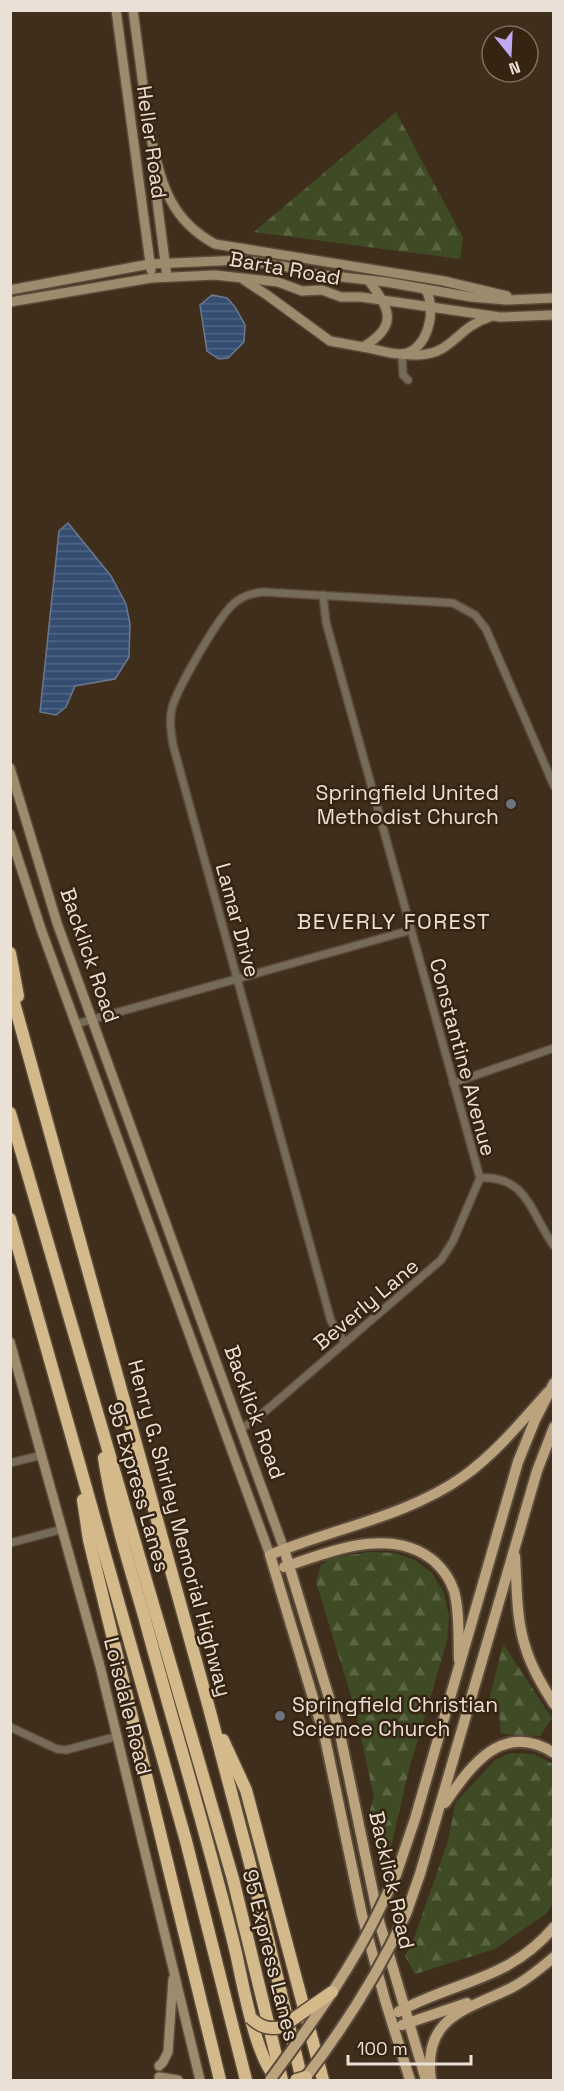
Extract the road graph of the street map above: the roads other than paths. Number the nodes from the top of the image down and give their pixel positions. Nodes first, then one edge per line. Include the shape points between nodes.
1 (116, 10) edge
2 (133, 10) edge
3 (148, 126) junction
4 (261, 252) junction
5 (226, 261) junction
6 (165, 262) junction
7 (150, 264) junction
8 (167, 277) junction
9 (239, 277) junction
10 (151, 278) junction
11 (369, 281) junction
12 (425, 289) junction
13 (10, 290) edge
14 (554, 298) edge
15 (516, 299) junction
16 (384, 301) junction
17 (10, 303) edge
18 (430, 308) junction
19 (554, 315) edge
20 (494, 316) junction
21 (363, 347) junction
22 (402, 354) junction
23 (408, 380) dead end
24 (323, 595) junction
25 (10, 768) edge
26 (554, 786) edge
27 (10, 834) edge
28 (411, 930) junction
29 (10, 953) edge
30 (237, 978) junction
31 (10, 988) edge
32 (92, 1019) junction
33 (76, 1024) junction
34 (26, 1042) junction
35 (554, 1048) edge
36 (453, 1083) junction
37 (10, 1113) edge
38 (480, 1178) junction
39 (10, 1219) edge
40 (554, 1246) edge
41 (10, 1342) edge
42 (345, 1343) junction
43 (551, 1388) edge
44 (96, 1409) junction
45 (554, 1428) edge
46 (241, 1429) junction
47 (77, 1454) junction
48 (42, 1455) junction
49 (10, 1463) edge
50 (63, 1529) junction
51 (10, 1544) edge
52 (514, 1548) junction
53 (284, 1549) junction
54 (270, 1555) junction
55 (289, 1565) junction
56 (274, 1570) junction
57 (459, 1670) junction
58 (554, 1704) edge
59 (209, 1708) junction
60 (10, 1727) edge
61 (340, 1734) junction
62 (118, 1736) junction
63 (325, 1738) junction
64 (554, 1754) edge
65 (439, 1810) junction
66 (554, 1927) edge
67 (554, 1957) edge
68 (172, 1962) junction
69 (332, 1992) junction
70 (488, 1998) junction
71 (404, 2009) junction
72 (250, 2013) junction
73 (390, 2016) junction
74 (408, 2023) junction
75 (394, 2029) junction
76 (289, 2055) joint
77 (159, 2066) dead end
78 (159, 2077) dead end
79 (275, 2078) edge
80 (178, 2080) edge
81 (200, 2080) edge
82 (220, 2080) edge
83 (246, 2080) edge
84 (302, 2080) edge
85 (322, 2080) edge
86 (410, 2080) edge
87 (426, 2080) edge
88 (431, 2080) edge

1 - 7 street, Heller Road
2 - 3 street, Heller Road
3 - 4 street via 165,188 186,223 215,244
3 - 6 street, Heller Road
4 - 5 street
4 - 15 street via 444,280
5 - 6 street, Barta Road
5 - 11 street, Barta Road via 242,260
6 - 7 street, Barta Road
6 - 8 street, Heller Road
7 - 10 street, Heller Road
7 - 13 street, Barta Road
8 - 9 street, Barta Road
8 - 10 street, Barta Road
9 - 16 street, Barta Road via 278,282 302,291 322,290 341,297
9 - 21 street via 330,341
10 - 17 street, Barta Road
11 - 12 street, Barta Road
11 - 16 street
12 - 15 street, Barta Road
12 - 18 street
14 - 15 street, Barta Road
16 - 18 street, Barta Road
16 - 21 street via 387,326
18 - 20 street, Barta Road
18 - 22 street via 422,341
19 - 20 street, Barta Road
20 - 22 street via 480,320 427,356
21 - 22 street
22 - 23 street via 403,375
24 - 26 street, Lamar Drive via 453,603 475,615 486,629
24 - 28 street, Constantine Avenue via 326,622
24 - 30 street, Lamar Drive via 263,592 236,601 184,678 172,707 173,745
25 - 32 street, Backlick Road via 47,893
27 - 33 street, Backlick Road
28 - 30 street
28 - 36 street, Constantine Avenue
29 - 34 highway
30 - 32 street
30 - 42 street, Lamar Drive via 331,1322
31 - 34 highway, Henry G. Shirley Memorial Highway
32 - 33 street
32 - 46 street, Backlick Road
33 - 54 street, Backlick Road
34 - 59 highway, Henry G. Shirley Memorial Highway
35 - 36 street
36 - 38 street, Constantine Avenue
37 - 44 highway, 95 Express Lanes
38 - 40 street, Constantine Avenue via 496,1177 514,1186 527,1198
38 - 42 street, Beverly Lane via 441,1260
39 - 47 highway
41 - 48 street, Loisdale Road
42 - 46 street, Beverly Lane
43 - 53 main road via 485,1458 442,1489 389,1514
43 - 57 main road via 518,1462
44 - 72 highway via 105,1467 129,1563
44 - 79 highway, 95 Express Lanes via 233,1878
45 - 52 main road
46 - 53 street, Backlick Road
47 - 82 highway via 89,1540
47 - 83 highway via 197,1883
48 - 49 street
48 - 50 street, Loisdale Road
50 - 51 street
50 - 62 street, Loisdale Road
52 - 58 main road via 525,1647
52 - 65 main road
53 - 54 main road
53 - 55 main road, Backlick Road
54 - 56 main road, Backlick Road
55 - 56 main road
55 - 57 main road via 376,1543 400,1545 426,1555 442,1569 454,1591
55 - 61 main road, Backlick Road
56 - 63 main road, Backlick Road
57 - 69 main road, bridge via 396,1875 374,1922
59 - 84 highway, Henry G. Shirley Memorial Highway
59 - 85 highway via 246,1790
60 - 62 street via 66,1750
61 - 63 main road
61 - 71 main road, Backlick Road via 375,1904
62 - 68 street, Loisdale Road
63 - 73 main road, Backlick Road via 357,1895
64 - 65 main road via 521,1743 490,1750 470,1768
65 - 84 main road, bridge via 406,1914 387,1953
66 - 71 main road via 511,1965
67 - 70 main road via 521,1982
68 - 77 street via 169,2046
68 - 81 street, Loisdale Road
69 - 72 highway, bridge via 282,2027 263,2027
69 - 76 main road, bridge
70 - 74 main road
70 - 88 main road via 459,2013 435,2038 429,2054
71 - 73 main road
71 - 74 main road, Backlick Road
72 - 79 highway
73 - 75 main road, Backlick Road
74 - 75 main road
74 - 87 main road, Backlick Road
75 - 86 main road, Backlick Road
76 - 79 highway
78 - 80 street

